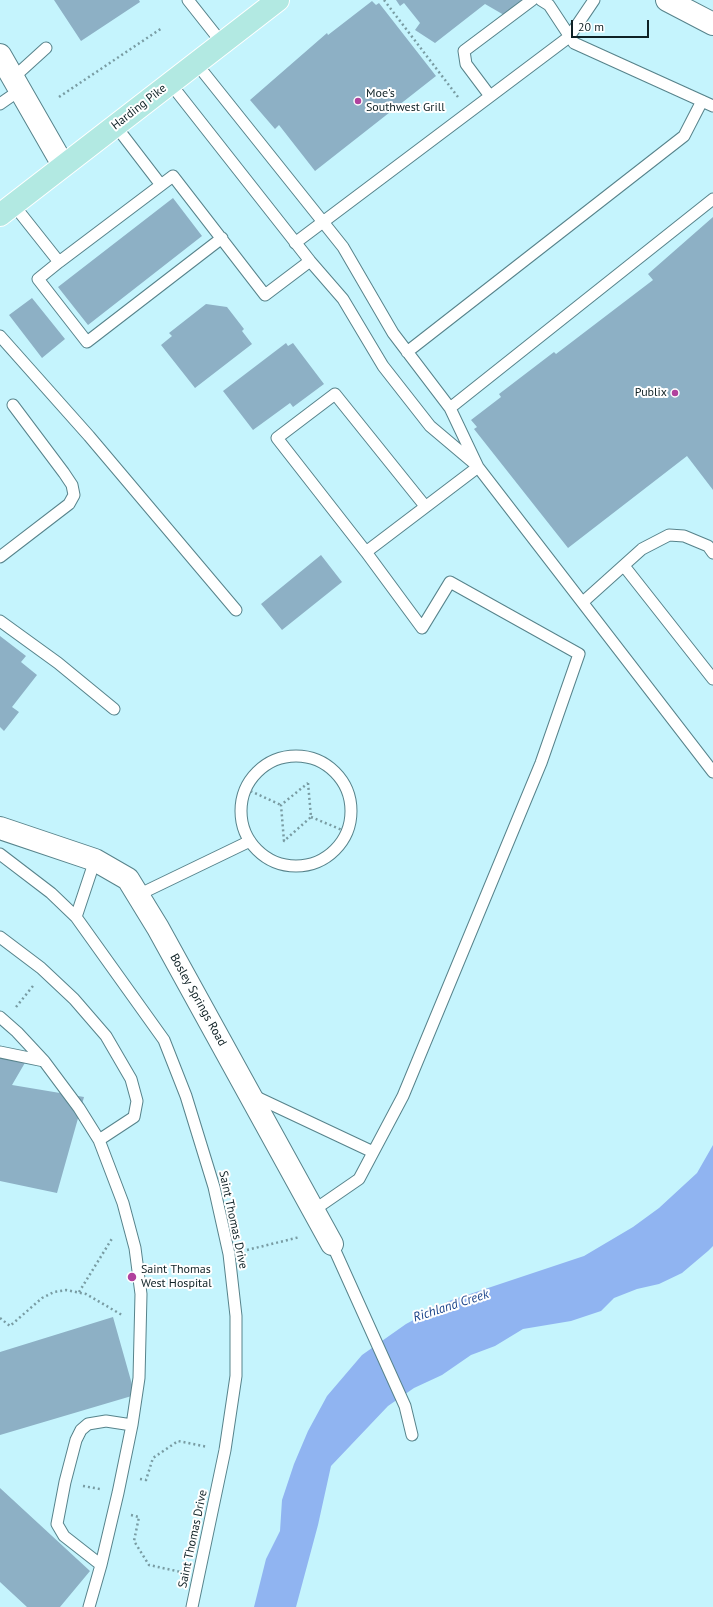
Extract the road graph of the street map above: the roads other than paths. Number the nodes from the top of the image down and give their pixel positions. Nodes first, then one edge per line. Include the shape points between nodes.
1 (188, 0) edge
2 (532, 0) edge
3 (541, 0) edge
4 (594, 0) edge
5 (667, 0) edge
6 (265, 4) edge
7 (713, 24) edge
8 (569, 37) junction
9 (222, 43) junction
10 (46, 48) dead end
11 (0, 55) edge
12 (196, 63) junction
13 (170, 83) junction
14 (16, 84) junction
15 (490, 96) junction
16 (702, 101) junction
17 (0, 104) edge
18 (713, 106) edge
19 (115, 125) junction
20 (64, 165) junction
21 (161, 185) junction
22 (713, 199) edge
23 (7, 210) edge
24 (323, 223) junction
25 (222, 238) junction
26 (295, 243) junction
27 (310, 261) junction
28 (59, 262) junction
29 (0, 336) edge
30 (407, 352) junction
31 (14, 405) dead end
32 (450, 408) junction
33 (478, 467) junction
34 (425, 506) junction
35 (366, 552) junction
36 (713, 553) edge
37 (0, 557) edge
38 (624, 566) junction
39 (583, 602) junction
40 (236, 610) dead end
41 (0, 622) edge
42 (713, 679) edge
43 (114, 709) dead end
44 (713, 772) edge
45 (0, 828) edge
46 (250, 840) junction
47 (0, 854) edge
48 (95, 860) junction
49 (138, 896) junction
50 (76, 917) junction
51 (0, 937) edge
52 (0, 1017) edge
53 (0, 1052) edge
54 (44, 1061) junction
55 (250, 1095) junction
56 (99, 1140) junction
57 (373, 1152) junction
58 (314, 1210) junction
59 (329, 1238) joint
60 (132, 1425) junction
61 (412, 1435) dead end
62 (101, 1566) junction
63 (89, 1607) edge
64 (192, 1607) edge

1 - 9 lane
2 - 15 lane via 464,51 466,64
3 - 8 lane via 549,5
4 - 8 lane
5 - 7 street
6 - 9 main road, Harding Pike
8 - 15 lane
8 - 16 lane via 574,43
9 - 12 main road, Harding Pike
10 - 14 lane
11 - 14 street
12 - 13 main road, Harding Pike
12 - 24 lane
13 - 19 main road, Harding Pike
13 - 26 lane
14 - 17 lane
14 - 20 street
15 - 24 lane
16 - 18 lane
16 - 30 lane via 684,136
19 - 20 main road, Harding Pike
19 - 21 lane
20 - 23 main road, Harding Pike
21 - 25 lane via 173,176
21 - 28 lane
22 - 32 lane
23 - 28 lane
24 - 26 lane
24 - 30 lane via 349,255
25 - 27 lane via 265,295
25 - 28 lane via 87,342 38,279
26 - 27 lane
27 - 33 lane via 343,299 383,366 430,426
29 - 40 lane via 90,436
30 - 32 lane
31 - 37 lane via 64,473 72,485 74,495 69,504
32 - 33 lane
33 - 34 lane
33 - 39 lane
34 - 35 lane
34 - 35 lane via 335,394 277,438
35 - 57 lane via 422,628 450,582 579,654 541,763 469,939 403,1096
36 - 38 lane via 708,546 684,536 669,535 642,549
38 - 39 lane
38 - 42 lane
39 - 44 lane
41 - 43 lane via 58,663
45 - 48 street, Bosley Springs Road
46 - 46 lane via 259,852 274,861 300,866 330,855 347,832 351,804 347,790 336,774 322,763 307,757 298,756 270,763 257,773 242,799 244,830
46 - 49 lane
47 - 50 lane, Saint Thomas Drive via 51,893
48 - 49 street, Bosley Springs Road via 128,879
48 - 50 lane
49 - 55 street, Bosley Springs Road
50 - 64 lane, Saint Thomas Drive via 164,1040 186,1096 214,1187 229,1254 236,1316 236,1376 225,1450
51 - 56 lane via 45,971 74,999 106,1036 131,1079 137,1105 134,1117
52 - 54 lane
53 - 54 lane
54 - 56 lane
55 - 57 lane
55 - 58 street, Bosley Springs Road
56 - 60 lane via 126,1215 141,1294 139,1378
57 - 58 lane via 359,1179
58 - 59 street, Bosley Springs Road
59 - 61 lane via 405,1406
60 - 62 lane
60 - 62 lane via 106,1421 88,1424 76,1440 65,1482 57,1524 64,1536
62 - 63 lane

